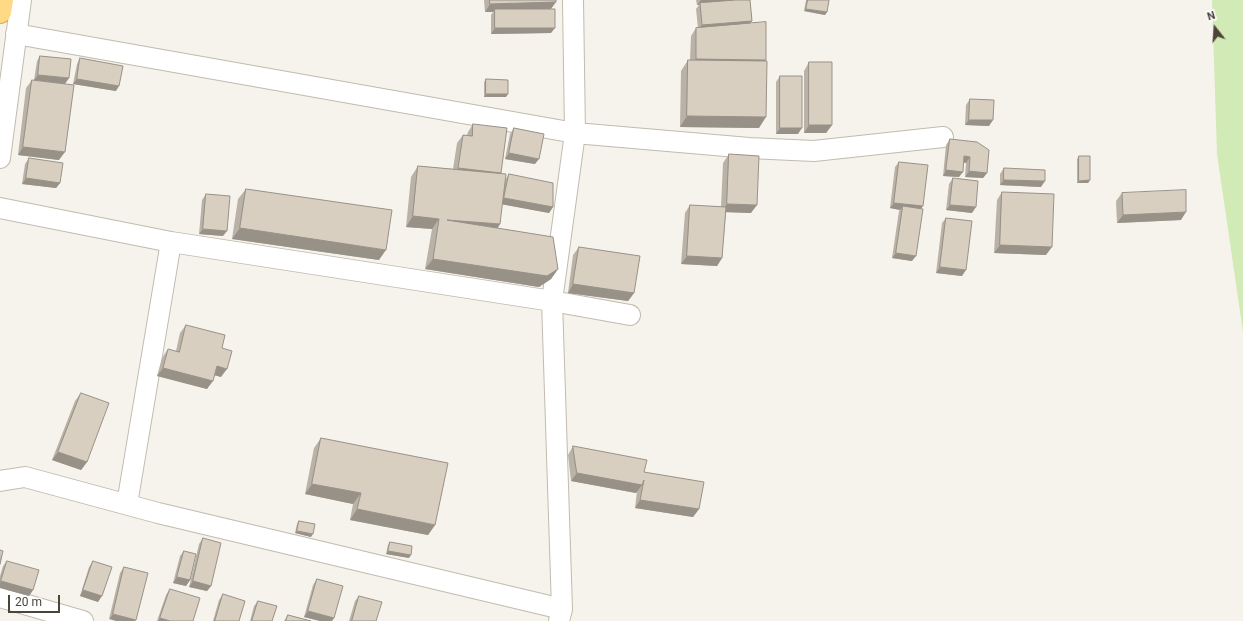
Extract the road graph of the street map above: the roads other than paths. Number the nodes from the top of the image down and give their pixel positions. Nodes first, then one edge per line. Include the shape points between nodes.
1 (2, 0) edge
2 (21, 0) edge
3 (573, 0) edge
4 (0, 12) edge
5 (16, 34) junction
6 (575, 133) junction
7 (943, 137) dead end
8 (0, 158) edge
9 (0, 208) edge
10 (171, 242) junction
11 (552, 301) junction
12 (630, 315) dead end
13 (0, 480) edge
14 (127, 504) junction
15 (0, 597) edge
16 (561, 615) edge
17 (83, 621) edge

1 - 4 highway
2 - 5 street
3 - 6 street
5 - 6 street
5 - 8 street
6 - 7 street via 814,151
6 - 11 street
9 - 10 street
10 - 11 street
10 - 14 street
11 - 12 street
11 - 16 street
13 - 14 street via 25,477
14 - 16 street
15 - 17 street

